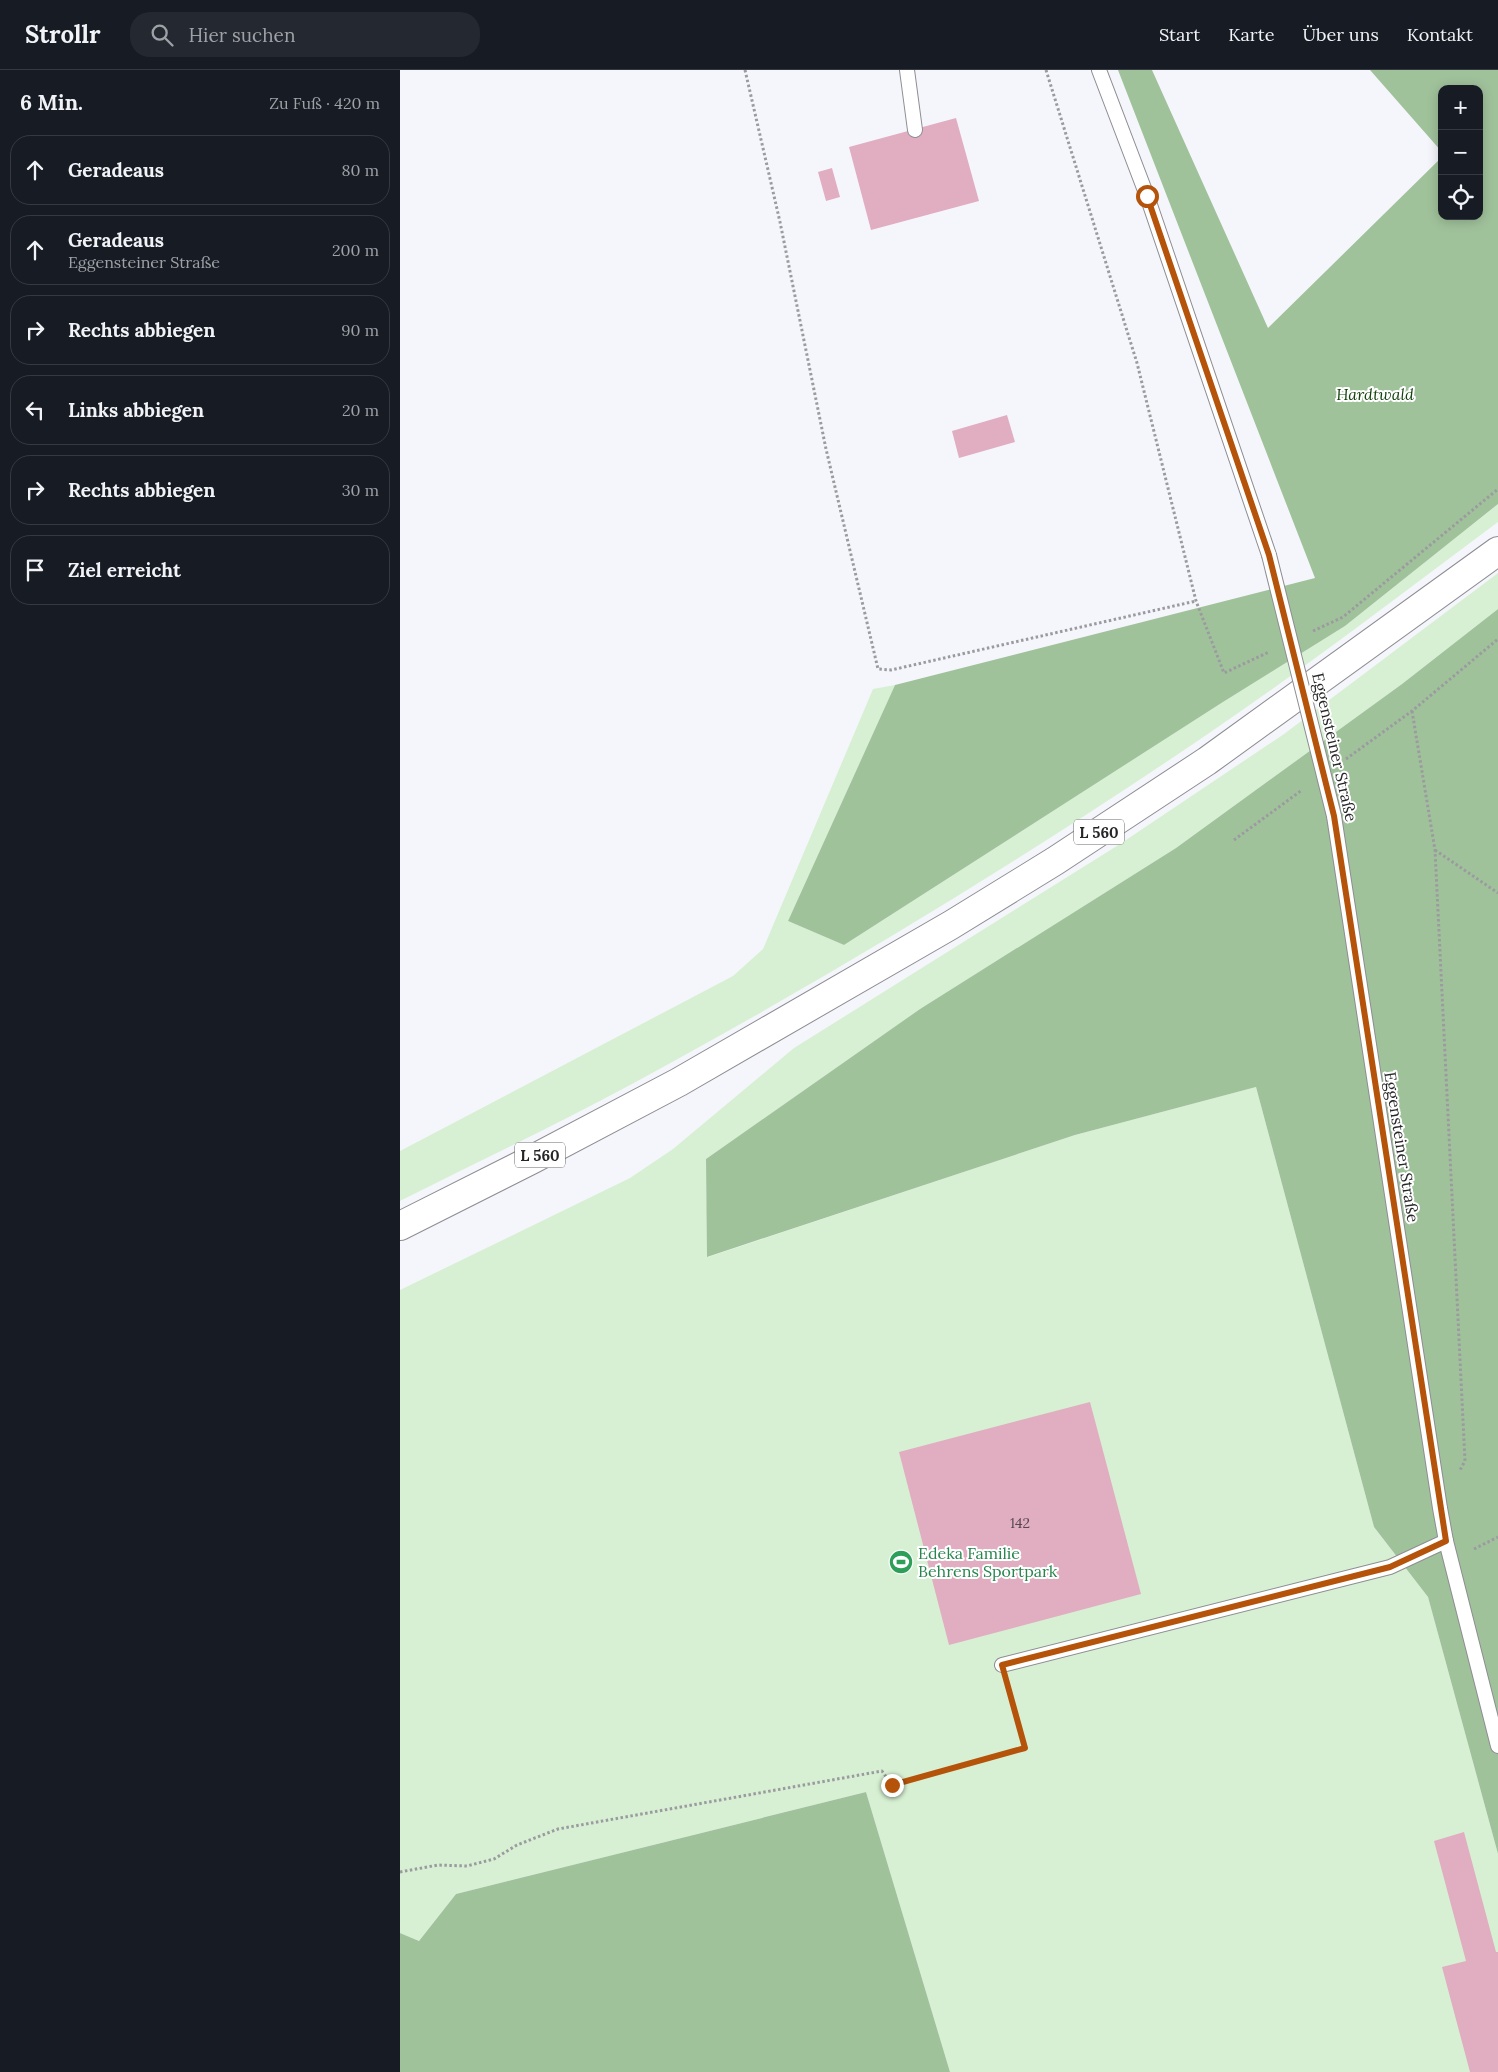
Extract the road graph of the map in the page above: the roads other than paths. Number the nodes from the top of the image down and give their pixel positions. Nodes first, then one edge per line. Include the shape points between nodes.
1 (907, 70) edge
2 (1099, 70) edge
3 (915, 130) dead end
4 (1498, 551) edge
5 (400, 1226) edge
6 (1446, 1541) junction
7 (1002, 1665) road end
8 (1498, 1746) edge

1 - 3 lane
2 - 6 lane, Eggensteiner Straße, bridge via 1147,196 1269,555 1334,816
4 - 5 main road, L 560 via 1207,761 1055,861 679,1082
6 - 7 lane via 1390,1567
6 - 8 lane, Eggensteiner Straße

